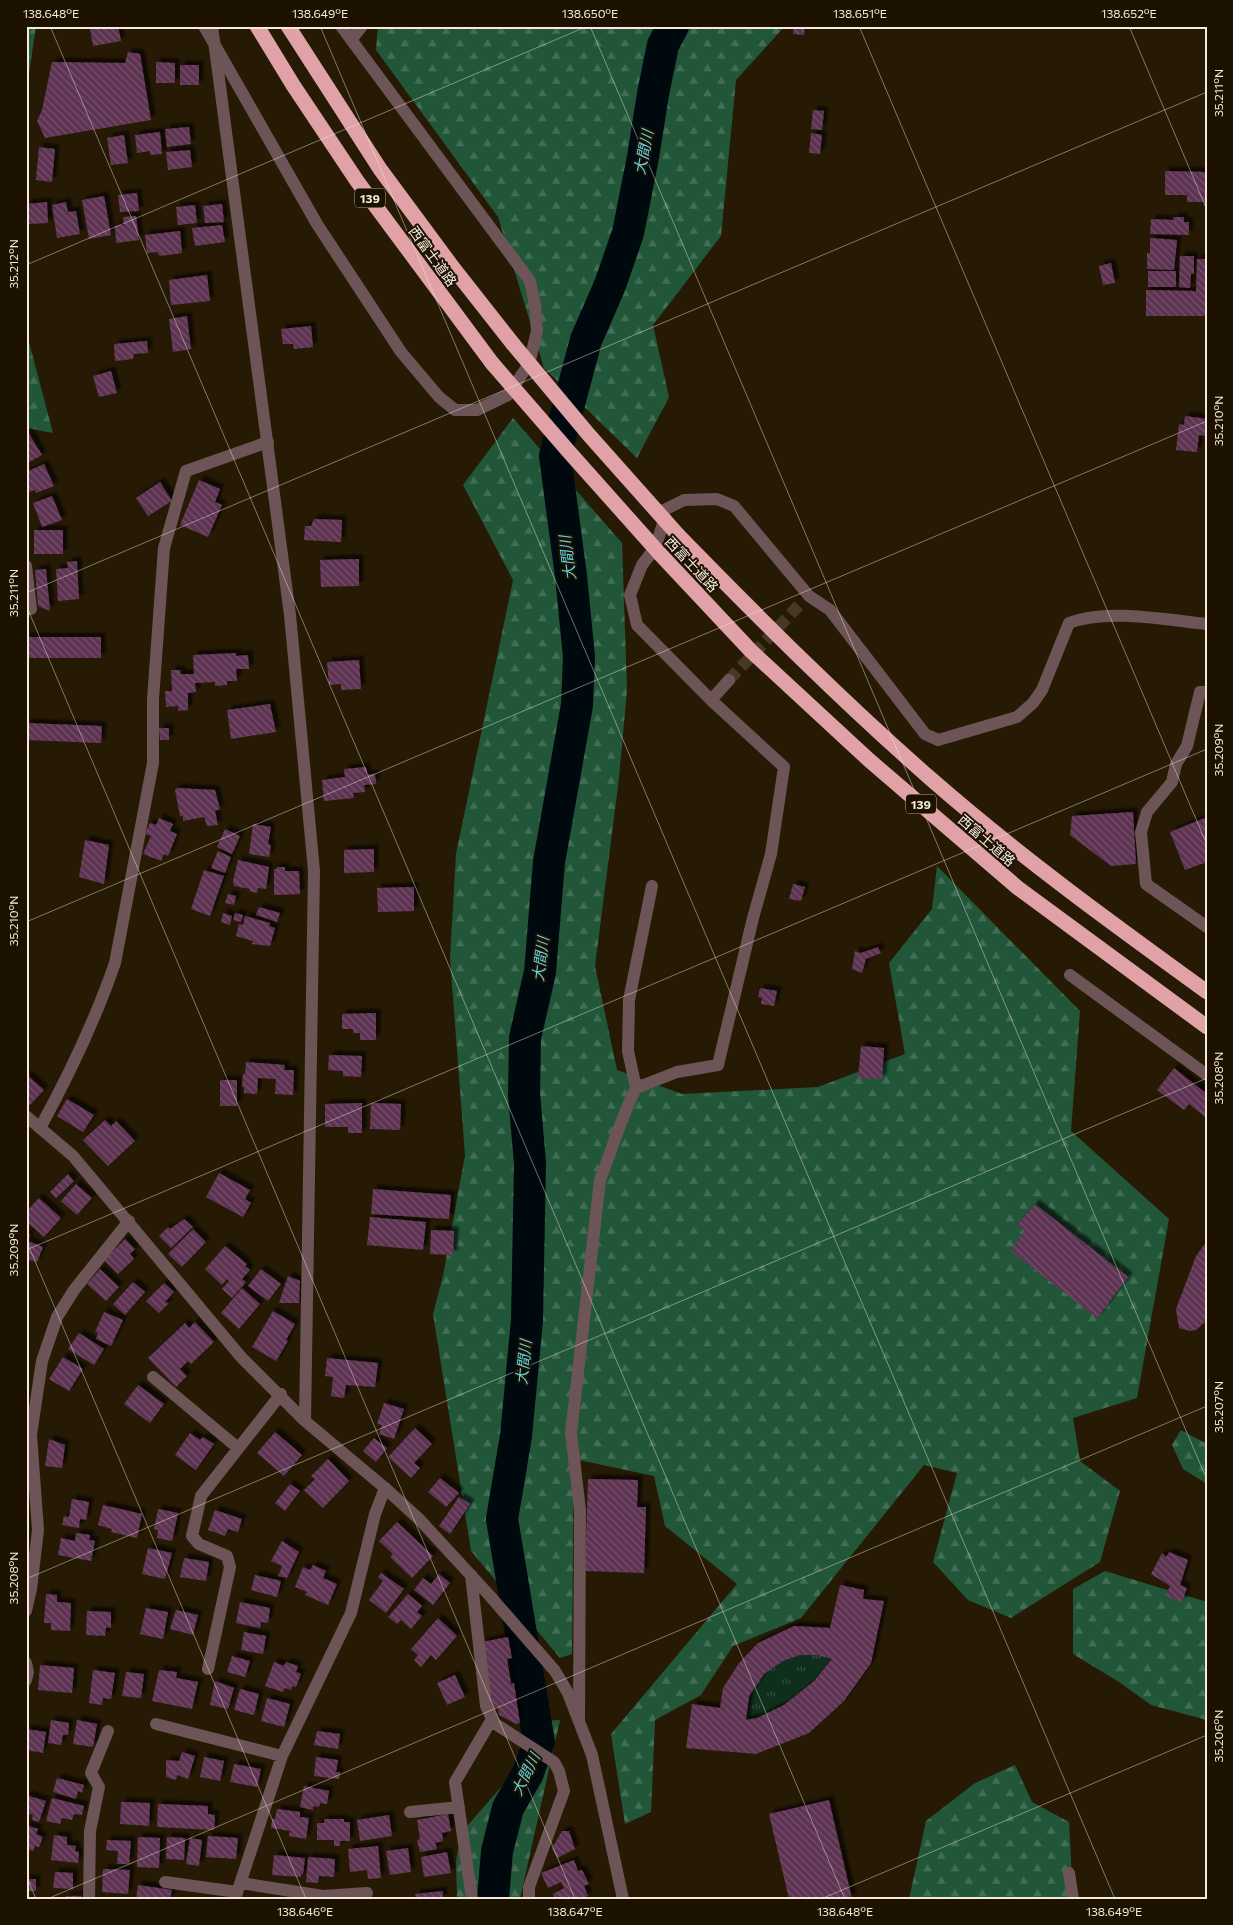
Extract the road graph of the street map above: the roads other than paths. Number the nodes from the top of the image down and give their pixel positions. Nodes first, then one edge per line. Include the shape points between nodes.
1 (204, 26) edge
2 (212, 26) edge
3 (257, 26) edge
4 (288, 26) edge
5 (342, 26) edge
6 (362, 26) edge
7 (351, 40) junction
8 (216, 49) junction
9 (268, 442) junction
10 (26, 566) edge
11 (31, 609) dead end
12 (1207, 620) edge
13 (1206, 624) edge
14 (729, 680) tunnel mouth
15 (1207, 692) edge
16 (711, 700) junction
17 (652, 886) dead end
18 (1207, 927) edge
19 (1070, 976) dead end
20 (1207, 992) edge
21 (1207, 1027) edge
22 (1207, 1075) edge
23 (636, 1088) junction
24 (26, 1116) edge
25 (40, 1128) junction
26 (129, 1222) junction
27 (153, 1377) dead end
28 (280, 1394) junction
29 (305, 1421) junction
30 (238, 1448) junction
31 (29, 1454) edge
32 (385, 1488) junction
33 (471, 1575) junction
34 (26, 1611) edge
35 (26, 1663) edge
36 (208, 1669) dead end
37 (26, 1680) edge
38 (492, 1719) junction
39 (579, 1720) junction
40 (156, 1724) dead end
41 (108, 1731) dead end
42 (282, 1756) junction
43 (458, 1807) junction
44 (410, 1812) dead end
45 (1069, 1872) dead end
46 (165, 1882) dead end
47 (238, 1891) edge
48 (367, 1893) dead end
49 (89, 1899) edge
50 (472, 1899) edge
51 (529, 1899) edge
52 (623, 1899) edge
53 (1073, 1899) edge

1 - 8 street
2 - 8 street
3 - 21 highway, 西富士道路 / 139, bridge via 358,181 492,363 660,554 751,651 869,760 1018,888
4 - 20 highway, 西富士道路 / 139, bridge via 380,169 454,269 589,435 678,535 798,657 931,779 1039,868
5 - 7 street
6 - 7 street
7 - 8 street via 530,281 537,331 529,364 508,395 478,410 455,410 439,397 401,352 317,224
8 - 9 street
9 - 25 street via 186,471 164,548 153,699 153,763 115,963 66,1082
9 - 29 street via 290,615 314,870
10 - 11 street
12 - 13 street
13 - 16 street via 1105,616 1081,618 1069,623 1042,690 1033,703 1017,716 938,740 925,734 830,610 804,600 734,506 717,499 684,500 664,510 664,521 655,548 642,565 630,595 637,625
14 - 16 street
15 - 18 street via 1200,692 1187,746 1176,764 1172,782 1147,812 1141,832 1146,884
16 - 23 street via 784,767 771,854 718,1065 677,1072
17 - 23 street via 629,1000 628,1051
19 - 22 street
23 - 39 street via 600,1180 571,1433 580,1510
24 - 25 street
25 - 26 street via 73,1156
26 - 28 street via 241,1357
26 - 31 street via 74,1290 57,1317 42,1361
27 - 30 street
28 - 29 street
28 - 30 street
29 - 32 street
30 - 36 street via 201,1496 192,1536 199,1544 227,1556 230,1567
31 - 34 street via 38,1530
32 - 33 street
32 - 42 street via 375,1514 351,1613
33 - 38 street via 486,1706
33 - 39 street via 555,1671
35 - 37 street
38 - 43 street via 455,1782
38 - 51 street via 554,1762 564,1791 529,1888
39 - 52 street via 592,1755
40 - 42 street
41 - 49 street via 90,1773 100,1787 90,1831
42 - 47 street
43 - 44 street
43 - 50 street
45 - 53 street
46 - 47 street
47 - 48 street via 323,1896

